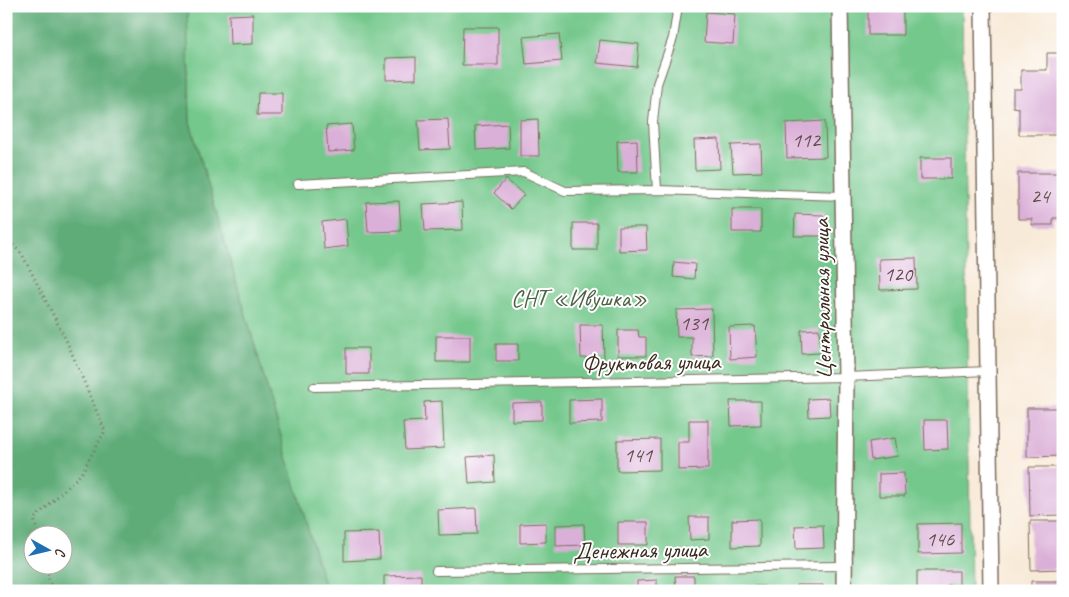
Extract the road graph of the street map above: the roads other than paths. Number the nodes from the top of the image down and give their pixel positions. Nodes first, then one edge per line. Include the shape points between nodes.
1 (678, 6) edge
2 (840, 6) edge
3 (983, 6) edge
4 (298, 184) dead end
5 (657, 190) junction
6 (843, 196) junction
7 (988, 371) junction
8 (846, 377) junction
9 (314, 387) dead end
10 (844, 566) junction
11 (436, 571) dead end
12 (844, 591) edge
13 (991, 591) edge

1 - 5 lane via 673,38 657,84 653,122
2 - 6 street, Центральная улица
3 - 7 street
4 - 5 lane via 524,172 565,191
5 - 6 lane
6 - 8 street, Центральная улица
7 - 8 lane, Фруктовая улица
7 - 13 street
8 - 9 lane, Фруктовая улица
8 - 10 street, Центральная улица
10 - 11 lane, Денежная улица
10 - 12 street, Центральная улица

